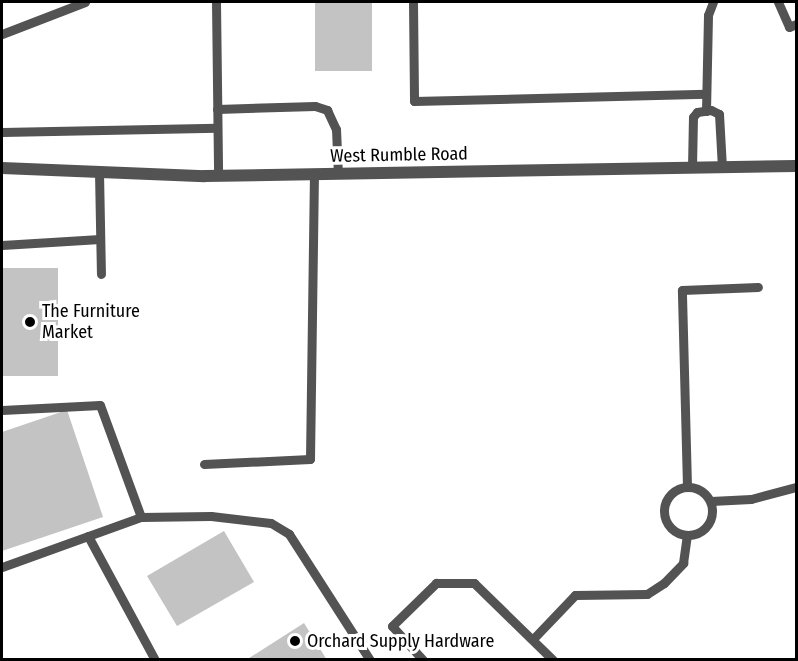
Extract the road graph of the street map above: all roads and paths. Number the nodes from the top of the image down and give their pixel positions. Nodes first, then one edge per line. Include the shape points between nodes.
1 (85, 2) edge
2 (216, 2) edge
3 (413, 2) edge
4 (713, 2) edge
5 (778, 2) edge
6 (796, 24) edge
7 (2, 34) edge
8 (706, 94) junction
9 (217, 109) junction
10 (705, 111) junction
11 (217, 128) junction
12 (2, 132) edge
13 (2, 162) edge
14 (796, 166) edge
15 (2, 168) edge
16 (692, 168) junction
17 (722, 168) junction
18 (99, 172) junction
19 (314, 174) junction
20 (338, 174) junction
21 (218, 176) junction
22 (100, 239) junction
23 (2, 245) edge
24 (101, 274) dead end
25 (758, 287) dead end
26 (2, 410) edge
27 (204, 464) dead end
28 (687, 486) junction
29 (796, 487) edge
30 (711, 501) junction
31 (141, 517) junction
32 (687, 535) junction
33 (88, 536) junction
34 (2, 567) edge
35 (533, 639) junction
36 (155, 660) edge
37 (370, 660) edge
38 (423, 660) edge
39 (553, 660) edge

1 - 7 lane
2 - 9 lane
3 - 8 lane via 414,101
4 - 8 lane via 708,15
5 - 6 lane via 789,27
8 - 10 lane
9 - 11 lane
9 - 20 lane via 315,106 327,110 336,129
10 - 16 lane via 693,117
10 - 17 lane via 719,114
11 - 12 lane
11 - 21 lane
13 - 15 lane
14 - 17 street, West Rumble Road
15 - 18 street, West Rumble Road
16 - 17 street, West Rumble Road
16 - 20 street, West Rumble Road
18 - 21 street, West Rumble Road
18 - 22 lane
19 - 20 street, West Rumble Road
19 - 21 street, West Rumble Road
19 - 27 lane via 310,459
22 - 23 lane
22 - 24 lane
25 - 28 lane via 682,290
26 - 31 lane via 100,405
28 - 30 lane via 701,490
28 - 32 lane via 672,492 664,506 672,529
29 - 30 lane via 751,499
30 - 32 lane via 708,525
31 - 33 lane
31 - 37 lane via 244,518 271,523 289,534
32 - 35 lane via 683,563 664,583 647,594 575,595
33 - 34 lane
33 - 36 lane
35 - 38 lane via 474,583 436,583 392,626
35 - 39 lane

